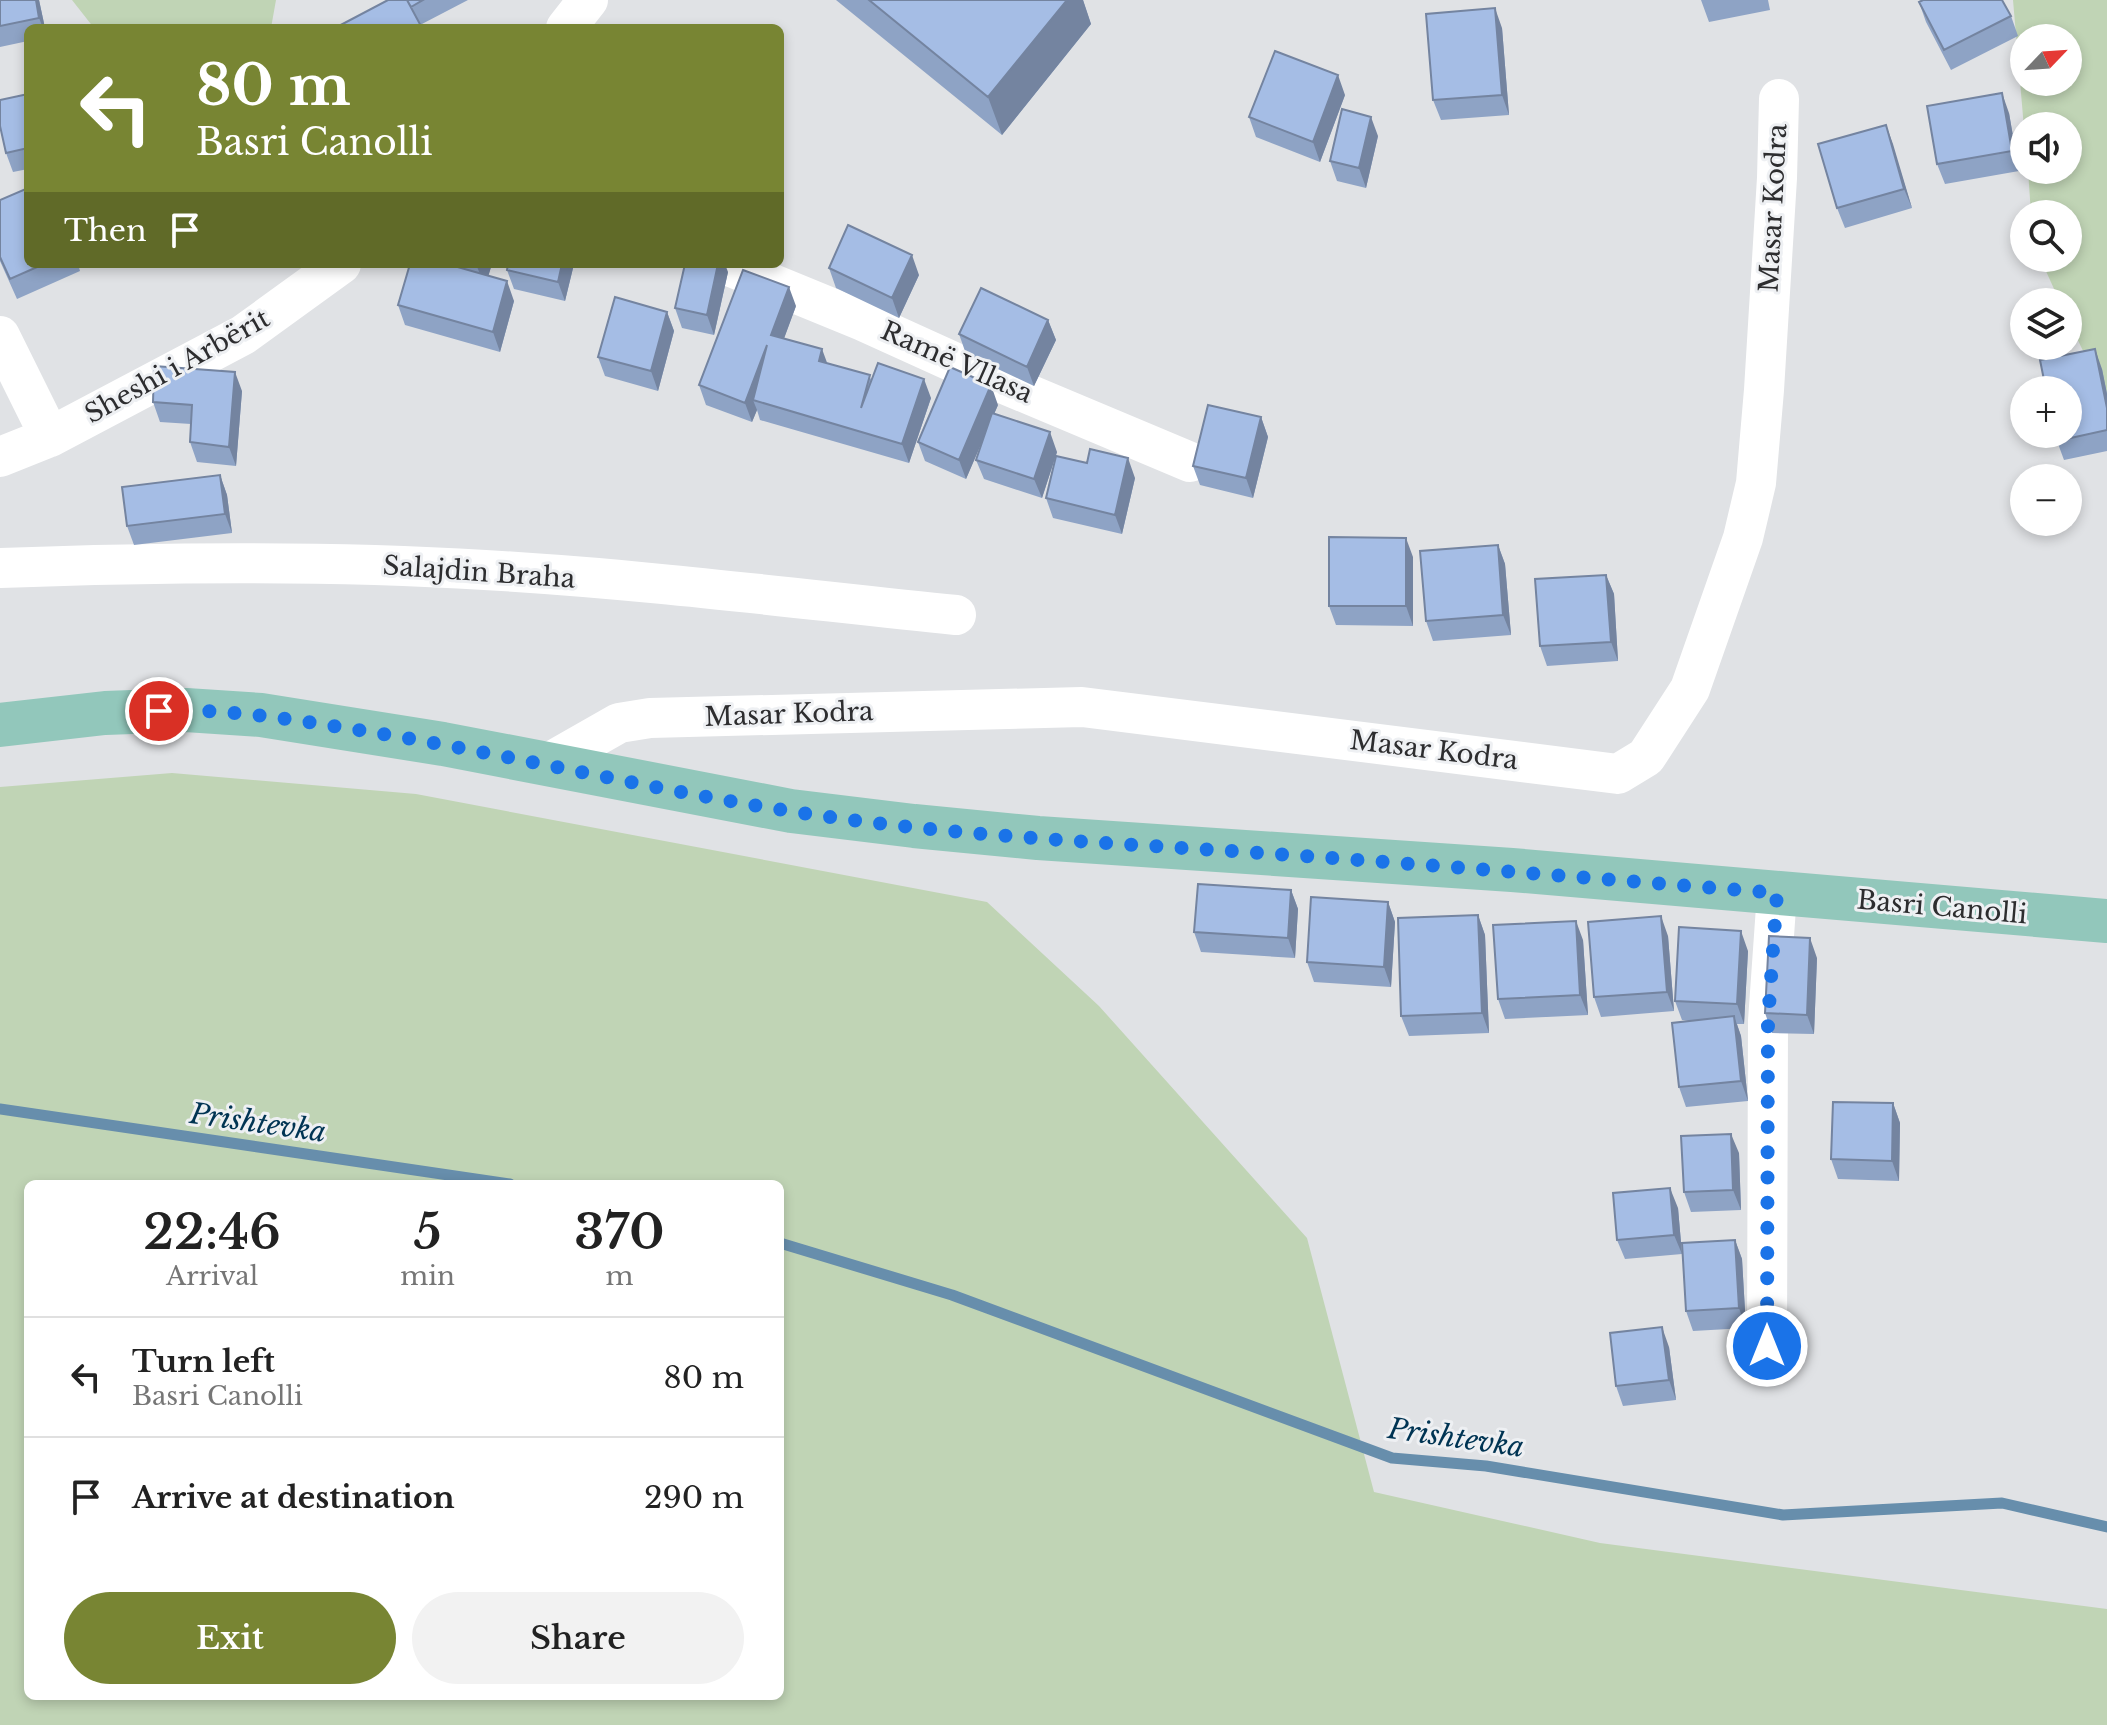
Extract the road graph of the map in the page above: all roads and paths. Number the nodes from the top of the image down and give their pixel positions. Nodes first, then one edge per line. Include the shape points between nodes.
1 (588, 0) edge
2 (569, 24) edge
3 (1779, 99) dead end
4 (335, 268) edge
5 (734, 268) edge
6 (0, 336) edge
7 (50, 437) junction
8 (0, 457) edge
9 (1190, 462) edge
10 (0, 568) edge
11 (956, 615) dead end
12 (0, 725) edge
13 (547, 764) junction
14 (1777, 893) junction
15 (2107, 921) edge
16 (1767, 1346) dead end

1 - 2 street
3 - 13 street, Masar Kodra via 1764,390 1756,483 1743,538 1690,689 1646,757 1618,774 1082,707 650,718 619,723
4 - 7 street, Sheshi i Arbërit via 243,335
5 - 9 street, Ramë Vllasa
6 - 7 street
7 - 8 street, Sheshi i Arbërit
10 - 11 street, Salajdin Braha via 307,563 486,570
12 - 13 main road, Basri Canolli via 105,713 186,710 261,715
13 - 14 main road, Basri Canolli via 791,811 914,826
14 - 15 main road, Basri Canolli
14 - 16 street via 1768,1021

